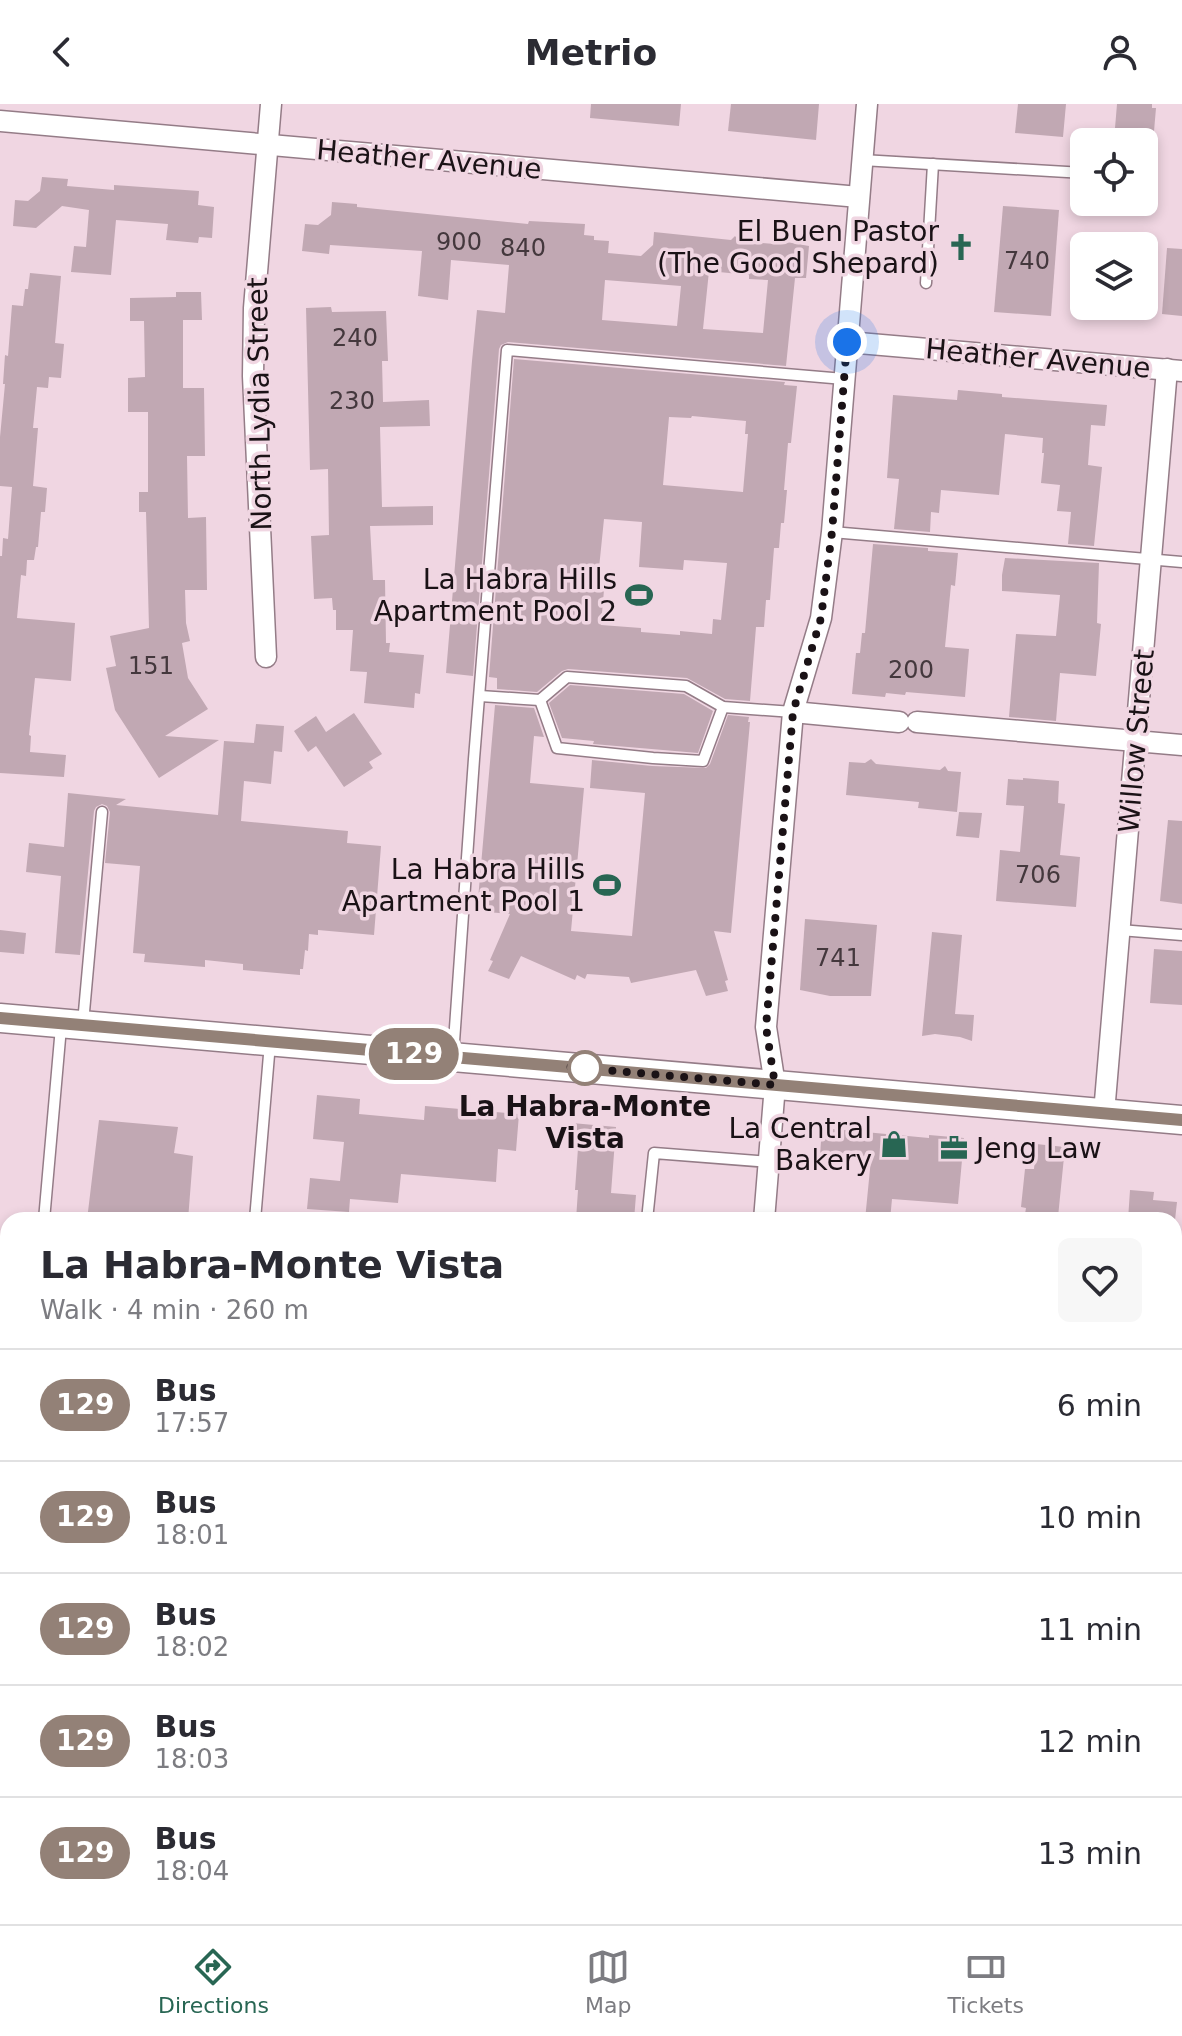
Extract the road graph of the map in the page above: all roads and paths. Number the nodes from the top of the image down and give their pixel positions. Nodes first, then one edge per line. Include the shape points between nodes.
1 (271, 104) edge
2 (867, 104) edge
3 (0, 121) edge
4 (267, 145) junction
5 (862, 160) junction
6 (933, 164) junction
7 (1070, 172) edge
8 (859, 197) junction
9 (926, 283) dead end
10 (847, 342) junction
11 (1174, 370) edge
12 (844, 379) junction
13 (832, 532) junction
14 (1151, 560) junction
15 (1182, 562) edge
16 (266, 657) dead end
17 (480, 696) junction
18 (540, 700) junction
19 (723, 707) junction
20 (793, 712) junction
21 (1136, 741) junction
22 (1182, 745) edge
23 (102, 812) dead end
24 (1120, 930) junction
25 (1182, 935) edge
26 (0, 1018) edge
27 (72, 1024) junction
28 (270, 1041) junction
29 (453, 1057) junction
30 (775, 1085) junction
31 (1104, 1113) junction
32 (1182, 1120) edge
33 (769, 1162) junction
34 (45, 1212) edge
35 (256, 1212) edge
36 (648, 1212) edge
37 (765, 1212) edge

1 - 4 street, North Lydia Street
2 - 5 street
3 - 4 street, Heather Avenue
4 - 8 street, Heather Avenue
4 - 16 street, North Lydia Street via 253,362
5 - 6 lane
5 - 8 street
6 - 7 lane
6 - 9 lane
8 - 10 street
10 - 11 street, Heather Avenue
10 - 12 street
11 - 14 street, Willow Street
12 - 13 street
12 - 17 lane via 507,350
13 - 14 lane
13 - 20 street via 821,618
14 - 15 lane
14 - 21 street, Willow Street
17 - 18 lane
17 - 29 lane
18 - 19 lane via 567,677 686,686
18 - 19 lane via 557,748 703,761
19 - 20 lane
20 - 21 street
20 - 30 street via 766,1027
21 - 22 street
21 - 24 street, Willow Street
23 - 27 lane
24 - 25 lane
24 - 31 street, Willow Street
26 - 27 main road
27 - 28 main road
27 - 34 lane
28 - 29 main road
28 - 35 lane
29 - 30 main road
30 - 31 main road
30 - 33 street
31 - 32 main road
33 - 36 lane via 654,1153
33 - 37 street

